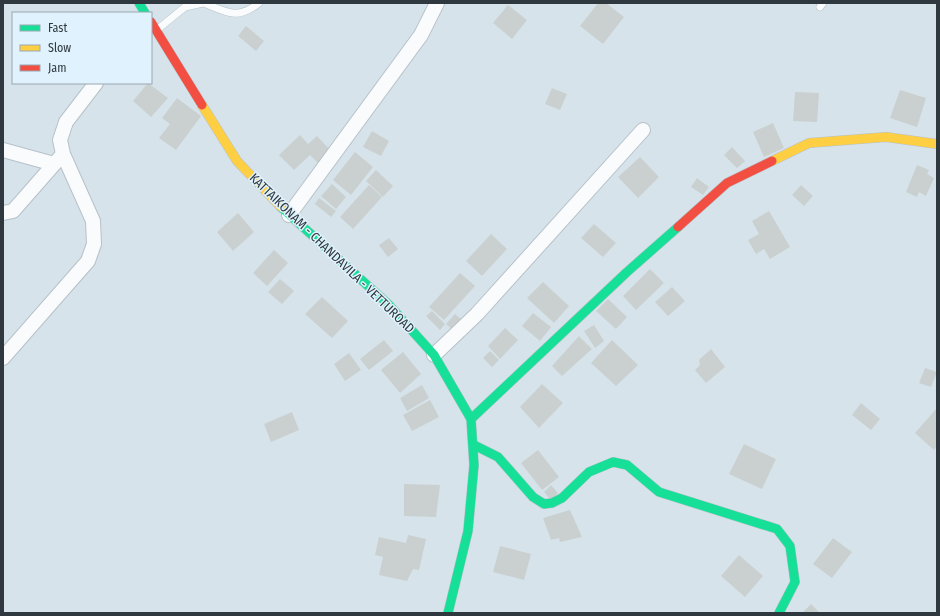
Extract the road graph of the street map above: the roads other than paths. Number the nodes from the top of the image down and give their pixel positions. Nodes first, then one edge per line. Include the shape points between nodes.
1 (139, 3) edge
2 (203, 3) edge
3 (259, 3) edge
4 (437, 3) edge
5 (144, 12) edge
6 (152, 24) edge
7 (156, 31) junction
8 (95, 84) edge
9 (643, 130) dead end
10 (937, 144) edge
11 (3, 150) edge
12 (59, 159) junction
13 (3, 214) edge
14 (289, 215) junction
15 (434, 355) junction
16 (3, 358) edge
17 (472, 419) junction
18 (474, 445) junction
19 (448, 613) edge
20 (779, 613) edge

1 - 5 street
2 - 3 lane via 235,15 249,11
2 - 7 lane via 185,7
4 - 14 street via 421,35
6 - 7 street, KATTAIKONAM - CHANDAVILA - VETTUROAD
7 - 14 street, KATTAIKONAM - CHANDAVILA - VETTUROAD via 237,161
8 - 12 street via 66,122 60,140
9 - 15 street via 477,314
10 - 17 street via 886,137 809,143 727,183
11 - 12 street
12 - 13 street via 13,211
12 - 16 street via 93,221 94,244 88,261
14 - 15 street, KATTAIKONAM - CHANDAVILA - VETTUROAD via 388,304
15 - 17 street, KATTAIKONAM - CHANDAVILA - VETTUROAD
17 - 18 street, KATTAIKONAM - CHANDAVILA - VETTUROAD
18 - 19 street, KATTAIKONAM - CHANDAVILA - VETTUROAD via 468,531
18 - 20 street via 498,457 533,497 544,504 562,498 589,472 613,462 627,465 659,492 777,529 790,546 795,582

